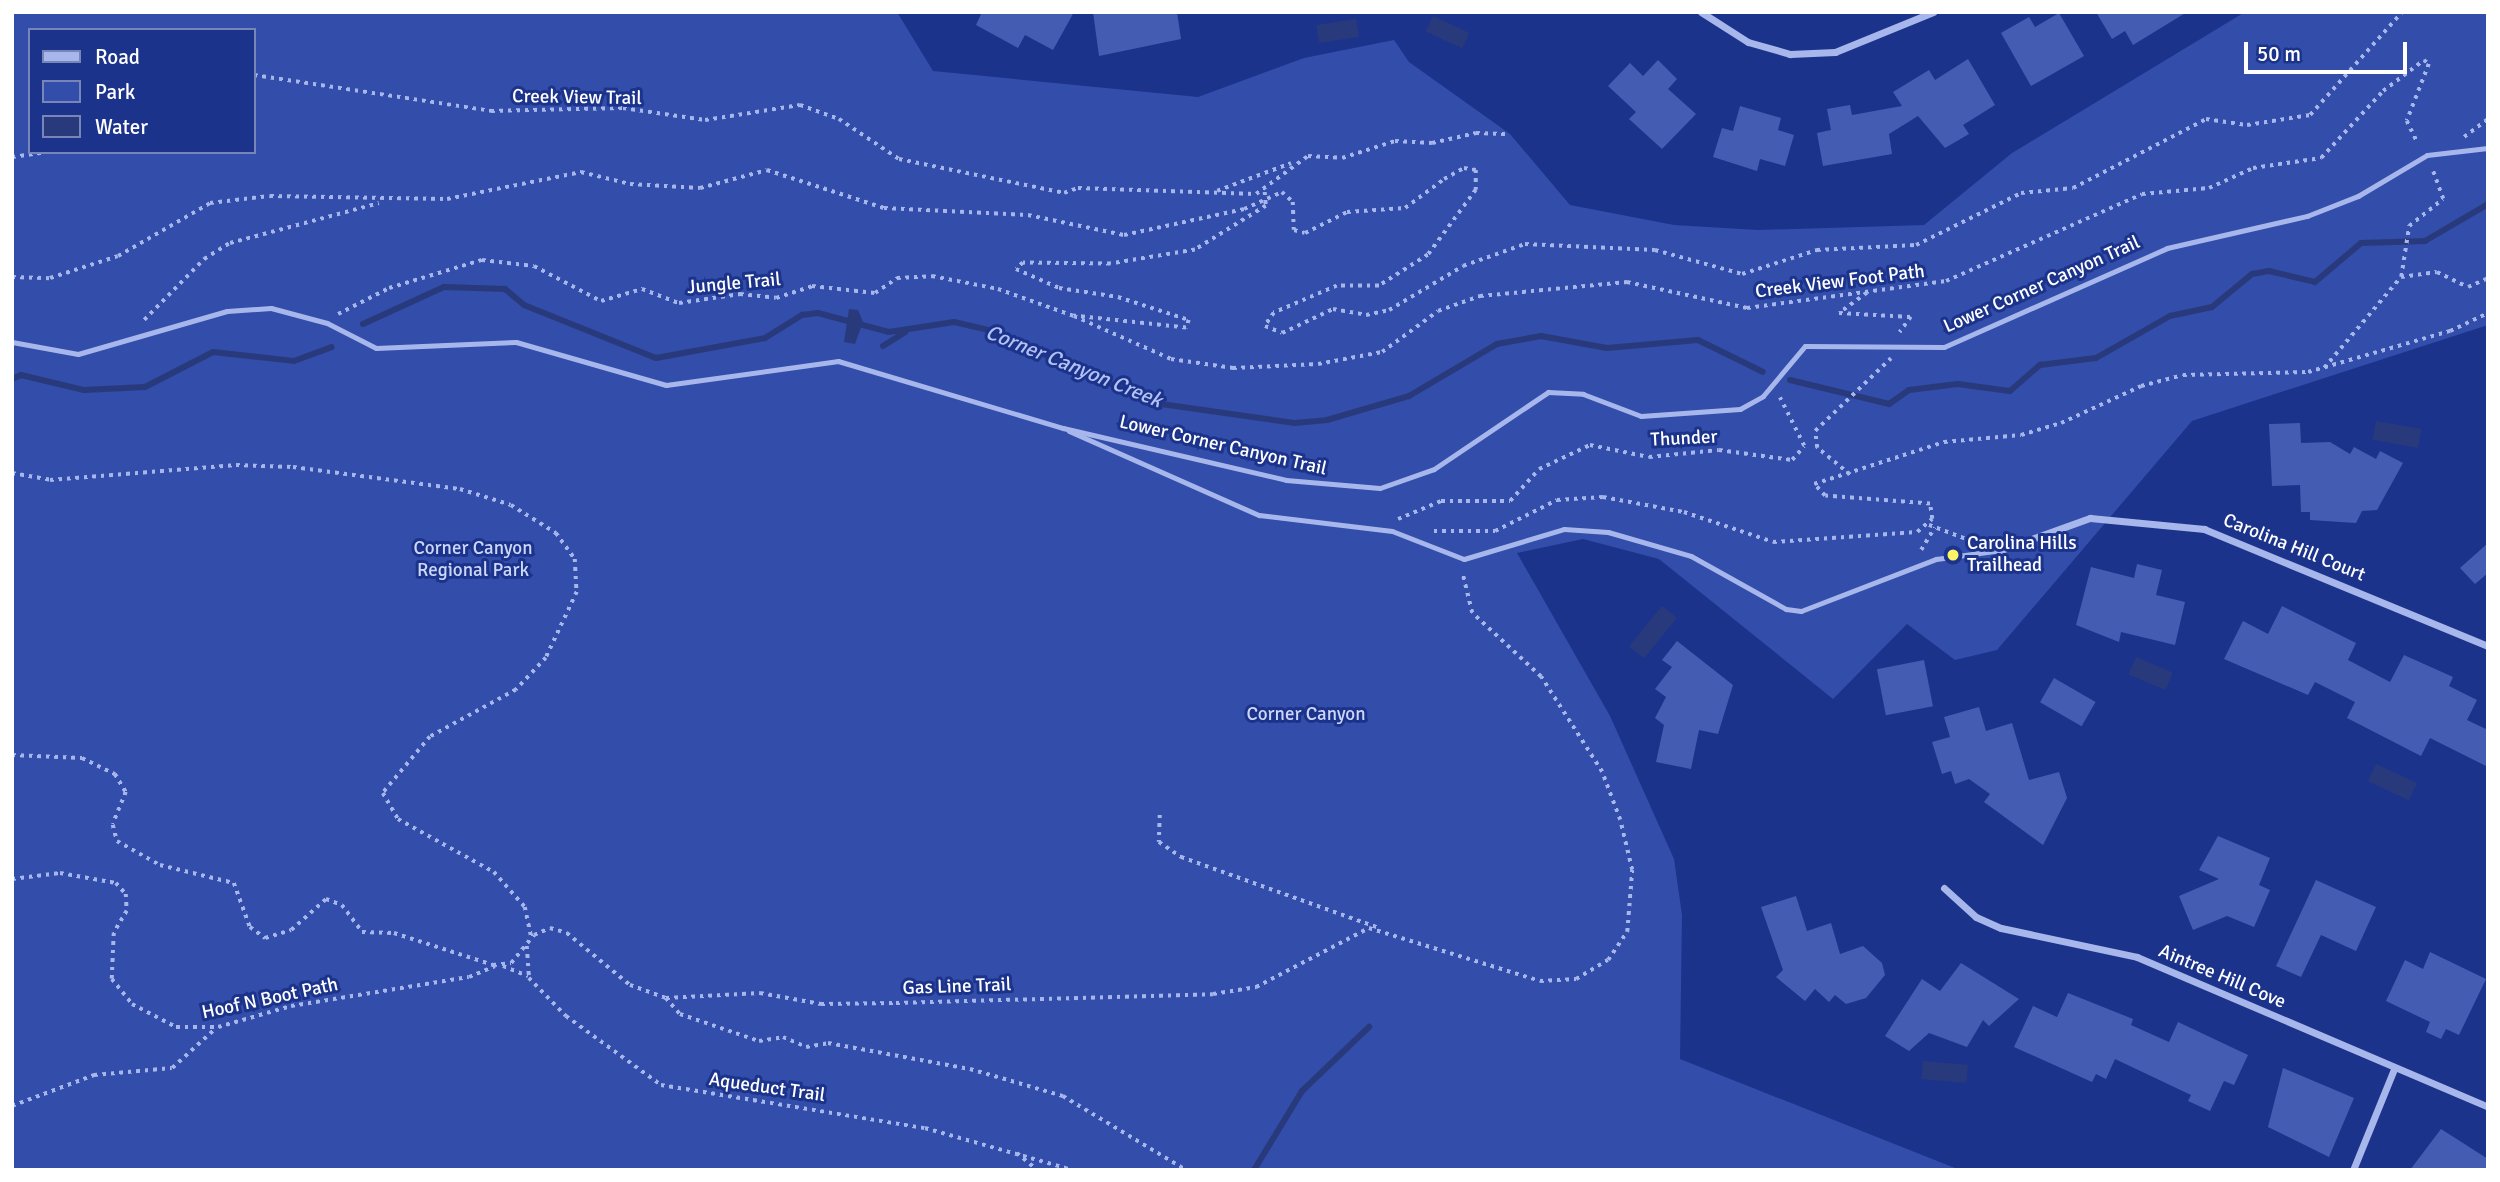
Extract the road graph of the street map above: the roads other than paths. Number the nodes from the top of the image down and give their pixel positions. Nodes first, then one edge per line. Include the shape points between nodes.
1 (1701, 12) edge
2 (1934, 12) edge
3 (2488, 148) edge
4 (12, 342) edge
5 (1063, 428) junction
6 (2001, 550) joint
7 (2488, 646) edge
8 (1944, 888) dead end
9 (2394, 1069) junction
10 (2488, 1107) edge
11 (2353, 1170) edge

1 - 2 street via 1712,23 1790,54 1835,52
3 - 5 lane, Lower Corner Canyon Trail via 2427,155 2336,206 2166,247 1954,343 1891,351 1805,346 1776,379 1740,409 1672,418 1641,416 1583,394 1548,392 1434,469 1380,488 1286,480
4 - 5 lane, Lower Corner Canyon Trail via 68,355 251,307 290,310 376,348 516,342 682,387 814,363 860,365
5 - 6 lane via 1259,515 1392,531 1464,559 1564,529 1597,530 1690,555 1786,609 1801,611 1917,565
6 - 7 street, Carolina Hill Court via 2090,518 2204,528
8 - 9 street, Aintree Hill Cove via 1976,917 2001,928 2137,957
9 - 10 street, Aintree Hill Cove
9 - 11 street

